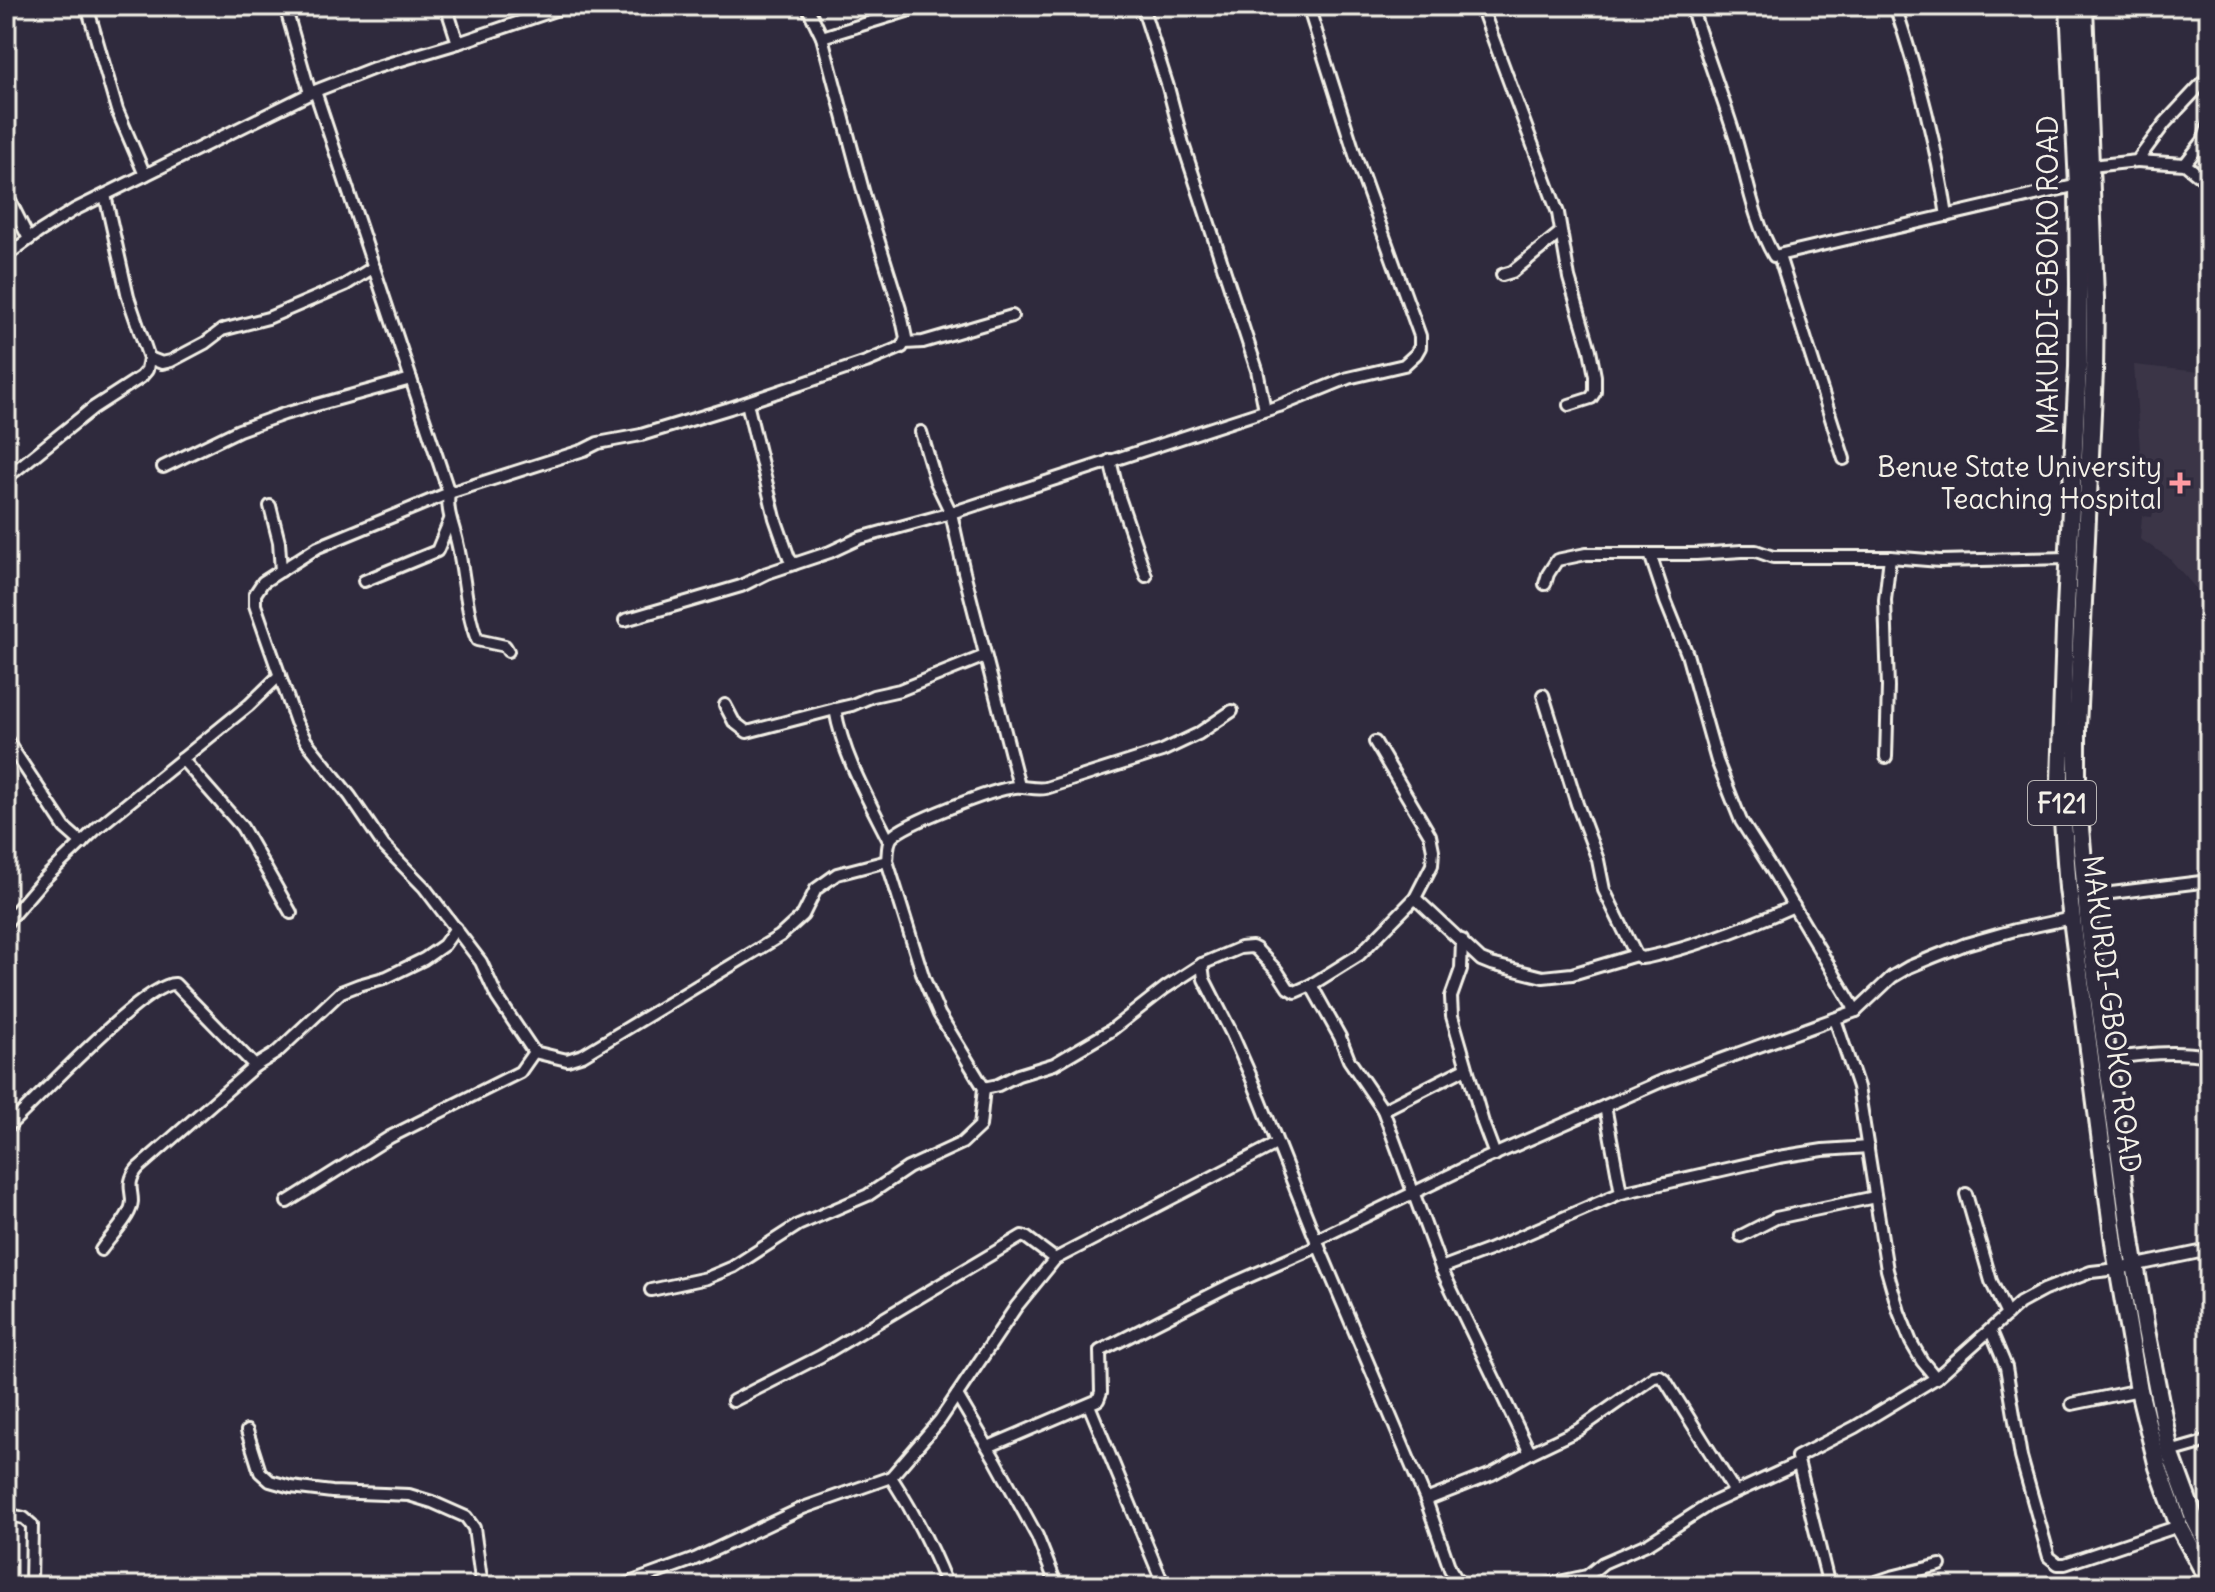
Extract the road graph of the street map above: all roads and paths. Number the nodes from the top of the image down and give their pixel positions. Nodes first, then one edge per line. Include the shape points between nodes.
1 (87, 6) edge
2 (285, 6) edge
3 (446, 6) edge
4 (567, 6) edge
5 (807, 6) edge
6 (923, 6) edge
7 (1142, 6) edge
8 (1308, 6) edge
9 (1481, 6) edge
10 (1691, 6) edge
11 (1895, 6) edge
12 (2069, 6) edge
13 (2084, 6) edge
14 (822, 37) junction
15 (458, 43) junction
16 (2209, 76) edge
17 (313, 92) junction
18 (2209, 123) edge
19 (2137, 161) junction
20 (2185, 164) junction
21 (2091, 166) junction
22 (145, 175) junction
23 (2078, 185) junction
24 (2209, 186) edge
25 (6, 193) edge
26 (105, 195) junction
27 (1947, 216) junction
28 (1560, 233) junction
29 (29, 239) junction
30 (6, 256) edge
31 (1779, 256) junction
32 (374, 267) junction
33 (1502, 275) dead end
34 (1012, 316) dead end
35 (905, 343) junction
36 (149, 358) junction
37 (411, 379) junction
38 (747, 403) junction
39 (1569, 405) dead end
40 (1265, 410) junction
41 (921, 432) dead end
42 (1844, 459) dead end
43 (1110, 460) junction
44 (163, 467) dead end
45 (6, 478) edge
46 (449, 493) junction
47 (270, 506) dead end
48 (951, 513) junction
49 (450, 520) junction
50 (1650, 554) junction
51 (1890, 557) junction
52 (2069, 558) junction
53 (794, 564) junction
54 (281, 571) junction
55 (1146, 576) dead end
56 (364, 581) dead end
57 (1545, 584) dead end
58 (625, 620) dead end
59 (508, 651) dead end
60 (985, 656) junction
61 (280, 675) junction
62 (1543, 695) dead end
63 (725, 705) dead end
64 (835, 709) junction
65 (1232, 711) dead end
66 (6, 739) edge
67 (1375, 742) dead end
68 (1886, 757) dead end
69 (182, 759) junction
70 (1019, 786) junction
71 (889, 841) junction
72 (82, 843) junction
73 (887, 861) junction
74 (2209, 881) edge
75 (2087, 896) junction
76 (1415, 898) junction
77 (1794, 906) junction
78 (291, 913) dead end
79 (2072, 918) junction
80 (6, 923) edge
81 (456, 928) junction
82 (1462, 940) junction
83 (444, 945) junction
84 (470, 947) junction
85 (1636, 955) junction
86 (1481, 960) junction
87 (1202, 964) junction
88 (1461, 969) junction
89 (1183, 976) junction
90 (1204, 979) junction
91 (1311, 985) junction
92 (1856, 1011) junction
93 (1835, 1019) junction
94 (534, 1052) junction
95 (2209, 1056) edge
96 (2108, 1059) junction
97 (255, 1066) junction
98 (1466, 1068) junction
99 (984, 1088) junction
100 (1605, 1106) junction
101 (1383, 1110) junction
102 (6, 1128) edge
103 (1276, 1144) junction
104 (1868, 1147) junction
105 (1495, 1155) junction
106 (1415, 1193) junction
107 (1621, 1193) junction
108 (1966, 1194) dead end
109 (1875, 1197) junction
110 (287, 1202) dead end
111 (1741, 1236) dead end
112 (1317, 1243) junction
113 (101, 1250) dead end
114 (2209, 1250) edge
115 (1055, 1259) junction
116 (2126, 1267) junction
117 (1441, 1268) junction
118 (651, 1290) dead end
119 (2007, 1315) junction
120 (1991, 1331) junction
121 (1936, 1378) junction
122 (2139, 1390) junction
123 (957, 1395) junction
124 (733, 1401) dead end
125 (2072, 1404) dead end
126 (1089, 1405) junction
127 (247, 1431) dead end
128 (2209, 1439) edge
129 (988, 1447) junction
130 (2170, 1452) junction
131 (1530, 1453) junction
132 (1797, 1464) junction
133 (891, 1477) junction
134 (1735, 1492) junction
135 (1426, 1500) junction
136 (6, 1514) edge
137 (2179, 1526) junction
138 (2209, 1548) edge
139 (1940, 1565) dead end
140 (2209, 1581) edge
141 (31, 1586) edge
142 (482, 1586) edge
143 (621, 1586) edge
144 (947, 1586) edge
145 (1057, 1586) edge
146 (1164, 1586) edge
147 (1461, 1586) edge
148 (1540, 1586) edge
149 (1830, 1586) edge
150 (1864, 1586) edge

1 - 22 street via 117,110
2 - 17 street
3 - 15 street
4 - 15 street
5 - 14 street
6 - 14 street
7 - 40 street
8 - 40 street via 1420,347 1404,365 1336,382
9 - 28 street via 1550,189
10 - 31 street via 1759,219 1769,247
11 - 27 street via 1918,73
12 - 23 main road, MAKURDI-GBOKO ROAD / F121
13 - 21 main road, F121
14 - 35 street via 906,331
15 - 17 street
16 - 19 street
17 - 22 street
17 - 32 street
18 - 20 street
19 - 20 street
19 - 21 street
20 - 24 street
21 - 75 main road, F121 via 2094,371 2077,740
22 - 26 street
23 - 27 street
23 - 52 main road, MAKURDI-GBOKO ROAD / F121 via 2078,367
25 - 29 street
26 - 29 street
26 - 36 street via 128,297
27 - 31 street
28 - 33 street
28 - 39 street via 1595,376 1594,395
29 - 30 street
31 - 42 street
32 - 36 street via 268,318 222,330 171,361
32 - 37 street
34 - 35 street
35 - 38 street via 893,352
36 - 45 street via 141,377
37 - 44 street via 284,414
37 - 46 street
38 - 46 street via 598,443
38 - 53 street via 775,518
40 - 43 street
41 - 48 street
43 - 48 street
43 - 55 street
46 - 49 street
46 - 54 street via 318,547
47 - 54 street
48 - 53 street via 860,538
48 - 60 street
49 - 56 street via 437,551
49 - 59 street via 477,640
50 - 51 street via 1756,551 1773,557
50 - 57 street via 1586,554 1557,560
50 - 77 street via 1736,809
51 - 52 street
51 - 68 street via 1885,600
52 - 79 main road, MAKURDI-GBOKO ROAD / F121 via 2060,781
53 - 58 street via 741,586
54 - 61 street via 255,594
60 - 64 street
60 - 70 street
61 - 69 street
61 - 81 street via 306,741 384,846
62 - 85 street via 1604,890
63 - 64 street via 747,732
64 - 71 street via 860,786
65 - 70 street via 1162,751 1046,788
66 - 72 street via 65,828
67 - 76 street via 1433,842 1432,865
69 - 72 street
69 - 78 street via 242,827
70 - 71 street via 928,817
71 - 73 street
72 - 80 street
73 - 94 street via 837,874 816,889 803,915 780,936 583,1055 567,1060
73 - 99 street via 924,979
74 - 75 street
75 - 96 main road, F121
76 - 82 street
76 - 91 street via 1359,955
77 - 85 street via 1699,943 1648,957
77 - 92 street
79 - 92 street via 1966,944 1921,962 1892,977
79 - 116 main road, MAKURDI-GBOKO ROAD / F121
81 - 83 street
81 - 84 street
82 - 86 street
82 - 88 street
83 - 84 street
83 - 97 street via 387,977 341,992
84 - 94 street
85 - 86 street via 1543,977
86 - 88 street
87 - 89 street
87 - 90 street
87 - 91 street via 1252,947 1292,992
88 - 98 street via 1451,1004
89 - 90 street
89 - 99 street via 1110,1031 1054,1064
90 - 103 street
91 - 101 street via 1349,1060
92 - 93 street
93 - 100 street
93 - 104 street via 1858,1087
94 - 110 street via 520,1072 390,1137
95 - 96 street via 2164,1052
96 - 116 main road, F121
97 - 102 street via 175,984 168,983 96,1039
97 - 113 street via 135,1171 129,1213
98 - 101 street
98 - 105 street
99 - 118 street via 980,1126 962,1143 908,1168 868,1195 798,1225 733,1267
100 - 105 street
100 - 107 street
101 - 106 street
103 - 112 street
103 - 115 street
104 - 107 street via 1779,1157
104 - 109 street
105 - 106 street
106 - 112 street
106 - 117 street
107 - 117 street
108 - 119 street via 1991,1281
109 - 111 street via 1776,1218
109 - 121 street via 1899,1312 1911,1342
112 - 126 street via 1100,1351 1101,1392
112 - 135 street
114 - 116 street
115 - 123 street
115 - 124 street via 1022,1236 821,1356
116 - 119 street via 2091,1272 2044,1290
116 - 122 main road, MAKURDI-GBOKO ROAD / F121
116 - 130 main road, F121
117 - 131 street
119 - 120 street
120 - 121 street
120 - 137 street via 2008,1375 2021,1457 2049,1557 2065,1564
121 - 132 street via 1801,1453
122 - 125 street
122 - 137 main road, MAKURDI-GBOKO ROAD / F121
123 - 129 street
123 - 133 street
126 - 129 street
126 - 146 street
127 - 142 street via 260,1472 270,1481 332,1492 409,1495 466,1517 474,1528
128 - 130 street
129 - 145 street via 1037,1536
130 - 138 main road, F121
131 - 134 street via 1578,1430 1660,1376
131 - 135 street
132 - 134 street
132 - 149 street
133 - 143 street via 803,1508 695,1559
133 - 144 street
134 - 148 street via 1587,1576
135 - 147 street
136 - 141 street via 32,1525
137 - 140 main road, MAKURDI-GBOKO ROAD / F121
139 - 150 street

